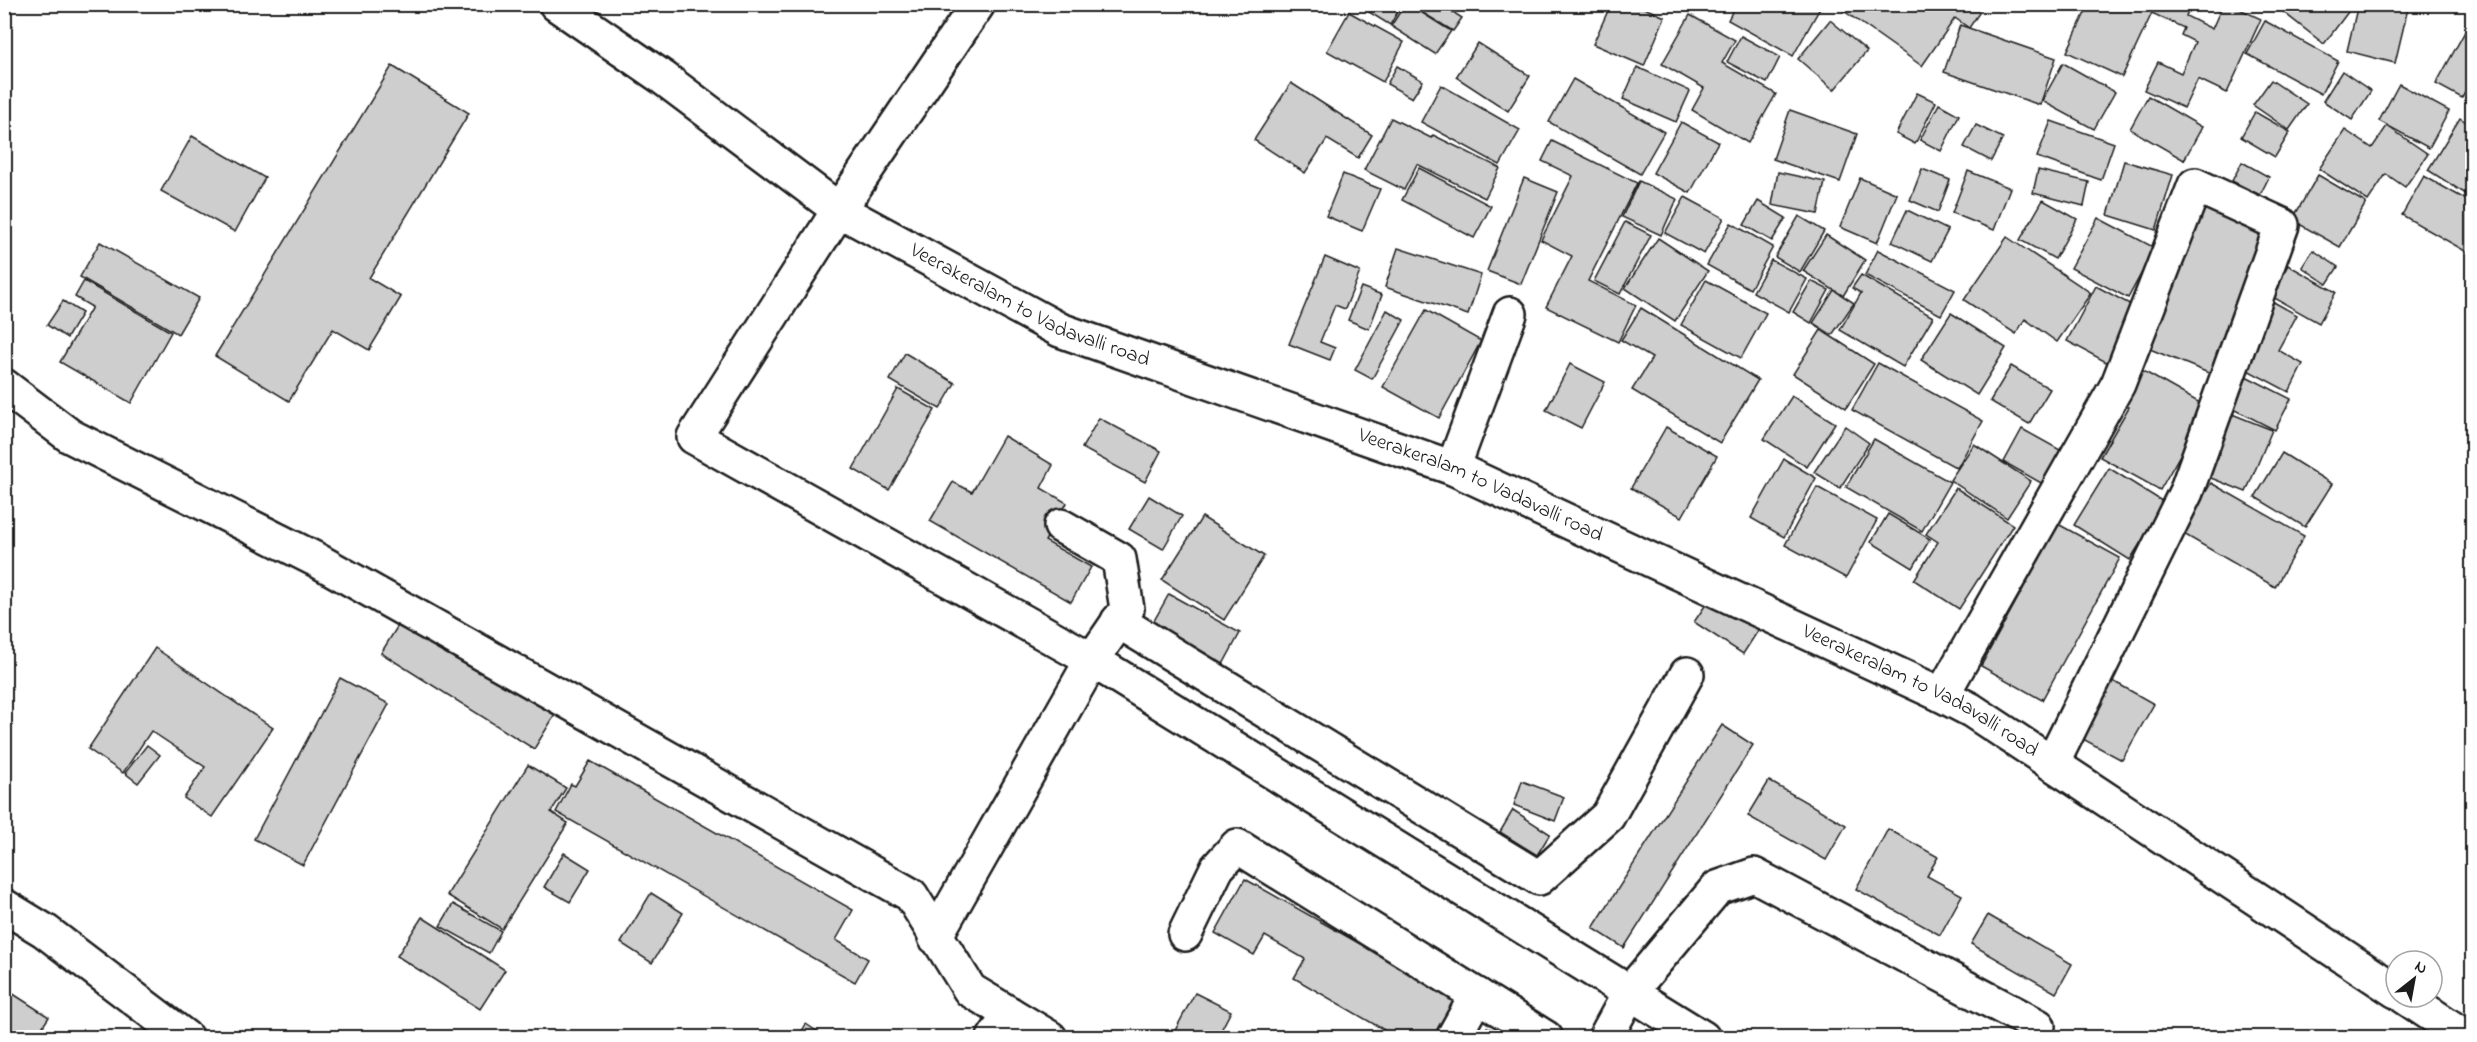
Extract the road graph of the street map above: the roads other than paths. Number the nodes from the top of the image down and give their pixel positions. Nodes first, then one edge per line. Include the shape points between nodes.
1 (556, 4) edge
2 (978, 4) edge
3 (839, 210) junction
4 (1510, 314) dead end
5 (4, 386) edge
6 (1453, 468) junction
7 (1061, 526) dead end
8 (1118, 621) junction
9 (1092, 660) junction
10 (1687, 674) dead end
11 (1942, 695) junction
12 (2052, 764) junction
13 (4, 906) edge
14 (1185, 934) dead end
15 (935, 937) junction
16 (2384, 983) edge
17 (1630, 992) junction
18 (1478, 995) junction
19 (2423, 1009) edge
20 (1002, 1026) edge
21 (2038, 1026) dead end
22 (186, 1038) edge
23 (1050, 1038) edge
24 (1454, 1038) edge
25 (1546, 1038) edge
26 (1605, 1038) edge
27 (1703, 1038) edge
28 (2467, 1038) edge

1 - 3 street, Veerakeralam to Vadavalli road via 662,77
2 - 3 street
3 - 6 street, Veerakeralam to Vadavalli road via 1060,330
3 - 9 street via 694,437
4 - 6 street
5 - 15 street via 70,436 315,559 911,895
6 - 11 street, Veerakeralam to Vadavalli road
7 - 8 street via 1119,559 1126,609
8 - 9 street
8 - 10 street via 1539,878 1608,816
9 - 15 street
9 - 17 street
11 - 12 street, Veerakeralam to Vadavalli road
11 - 12 street via 2118,384 2196,185 2282,225 2186,492
12 - 16 street, Veerakeralam to Vadavalli road
13 - 22 street via 45,931
14 - 18 street via 1217,868 1237,846
15 - 20 street via 970,990
17 - 21 street via 1717,888 1755,875
17 - 26 street
17 - 27 street
18 - 24 street
18 - 25 street
19 - 28 street
20 - 23 street

